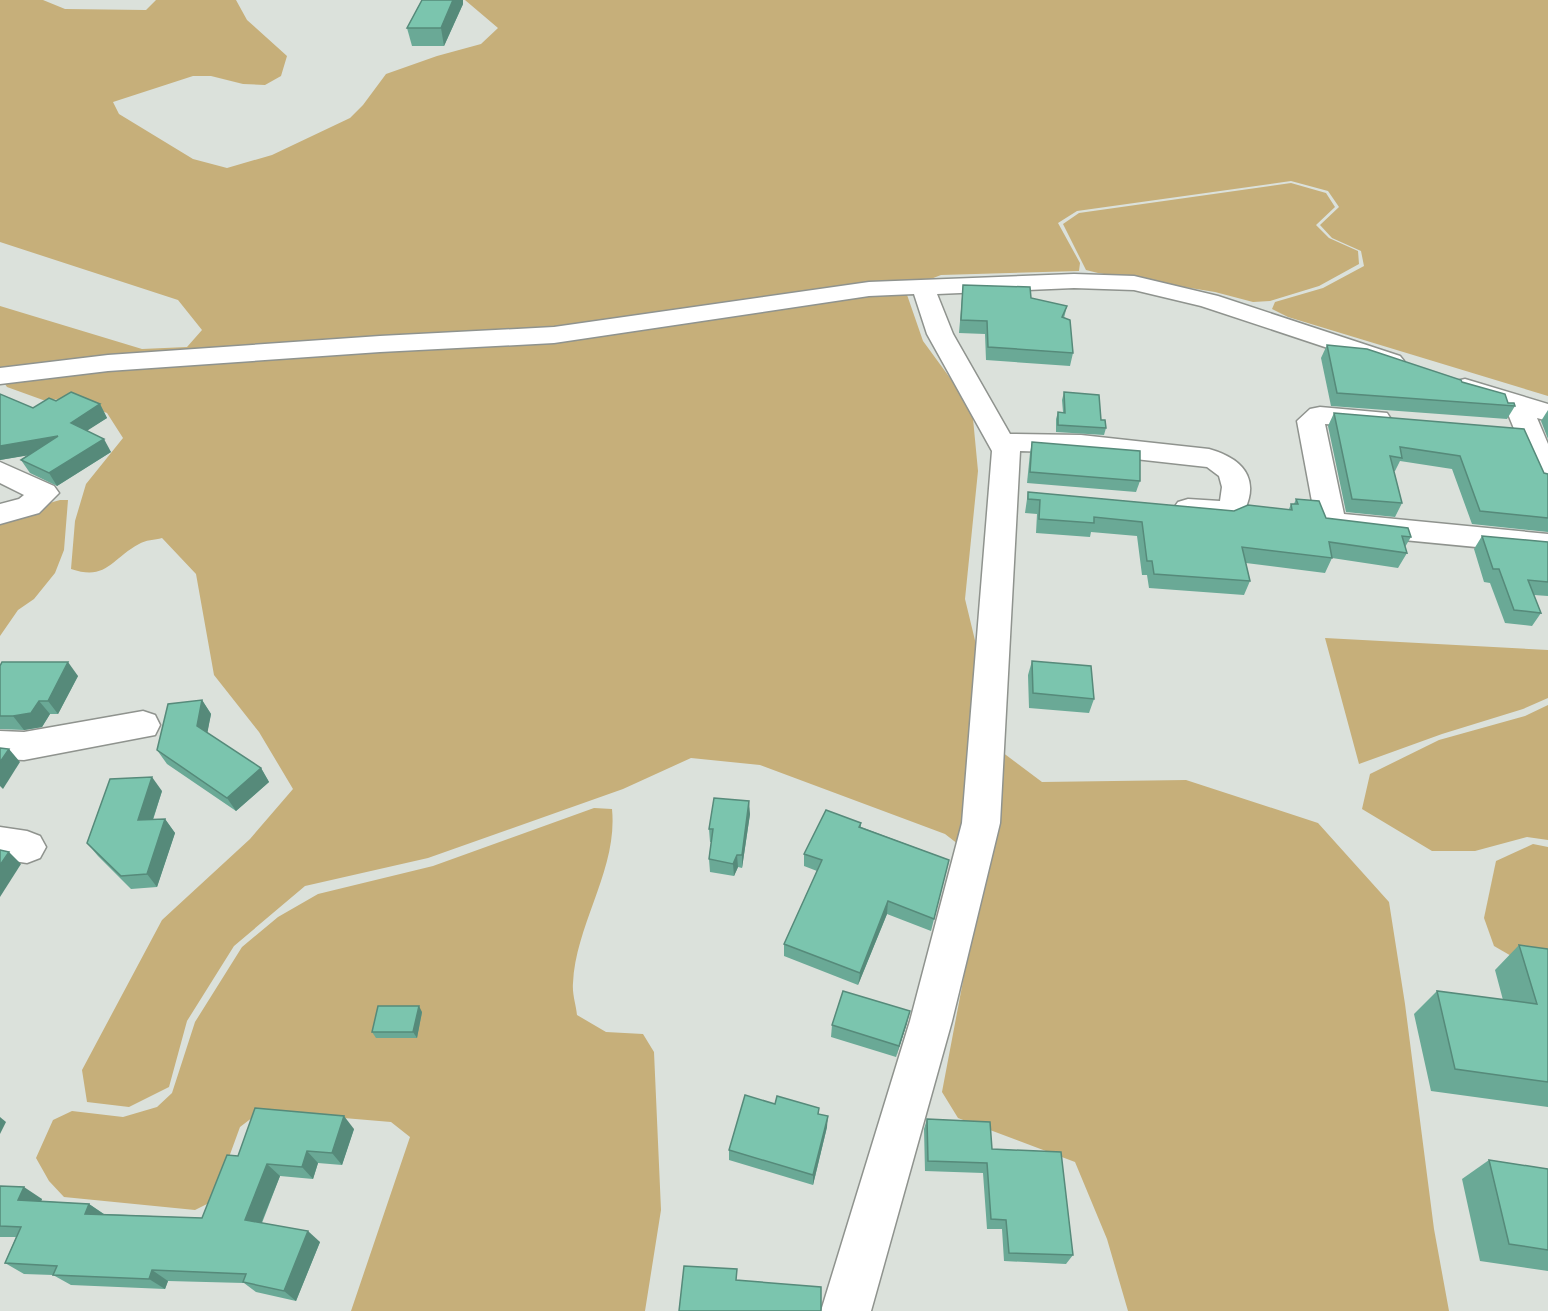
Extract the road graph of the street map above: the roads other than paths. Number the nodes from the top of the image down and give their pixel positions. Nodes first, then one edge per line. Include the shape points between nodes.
1 (923, 286) junction
2 (1410, 368) edge
3 (0, 376) edge
4 (1443, 379) edge
5 (1401, 422) edge
6 (1528, 425) edge
7 (1001, 443) junction
8 (0, 471) edge
9 (1548, 478) edge
10 (1158, 507) edge
11 (0, 514) edge
12 (1548, 544) edge
13 (143, 725) dead end
14 (0, 745) edge
15 (846, 1311) edge

1 - 2 street via 1134,283 1209,301
1 - 3 street via 869,289 554,335 120,362
1 - 7 street via 940,334
4 - 6 street via 1517,404
5 - 12 street via 1320,415 1311,421 1330,523
6 - 9 street
7 - 10 street via 1078,444 1200,457 1223,464 1236,483 1236,500 1229,513
7 - 15 street via 1016,493 981,824 931,1021
8 - 11 street via 44,493 28,506
13 - 14 street via 24,746

